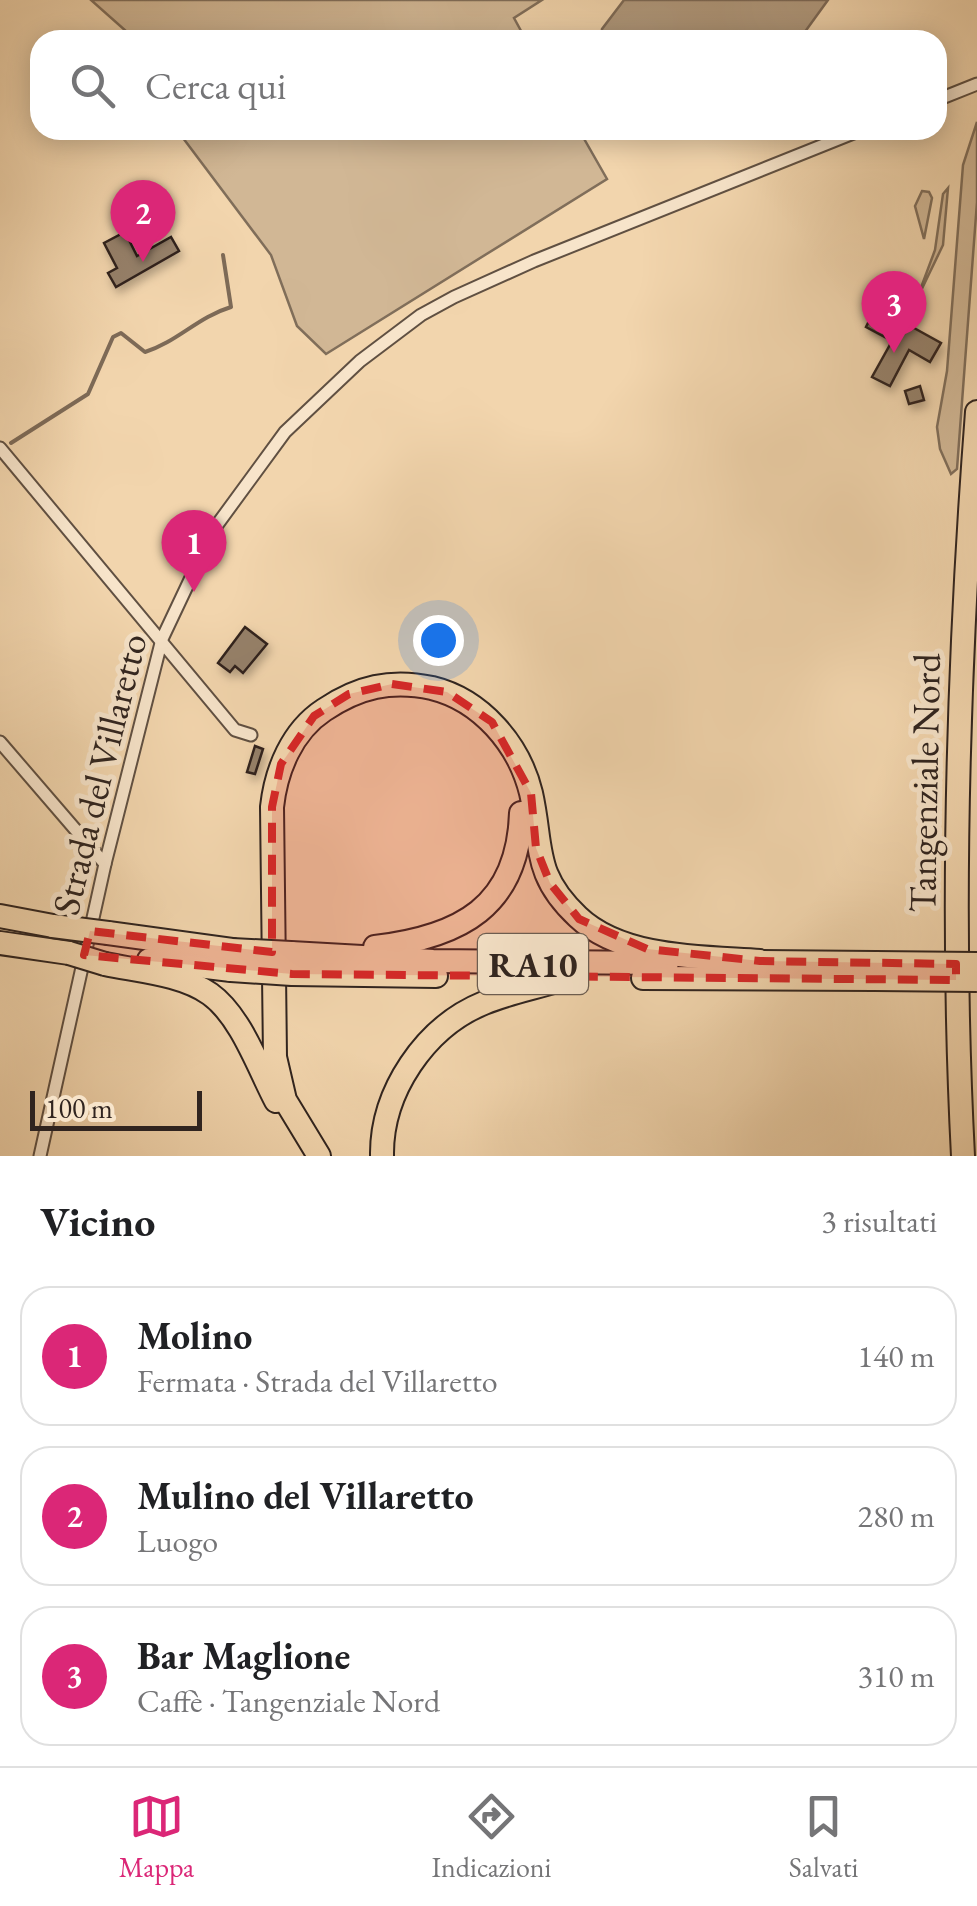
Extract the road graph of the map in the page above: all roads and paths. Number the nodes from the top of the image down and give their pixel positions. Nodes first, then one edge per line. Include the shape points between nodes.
1 (977, 84) edge
2 (947, 96) edge
3 (836, 140) edge
4 (977, 412) edge
5 (0, 448) edge
6 (162, 639) junction
7 (251, 735) dead end
8 (503, 738) junction
9 (0, 742) edge
10 (104, 864) junction
11 (0, 916) edge
12 (0, 943) edge
13 (105, 960) junction
14 (232, 960) junction
15 (296, 960) junction
16 (760, 962) junction
17 (977, 964) edge
18 (875, 971) junction
19 (566, 978) junction
20 (977, 980) edge
21 (40, 1156) edge
22 (315, 1156) edge
23 (382, 1156) edge
24 (963, 1156) edge

1 - 2 street
3 - 6 street, Strada del Villaretto via 534,261 421,315 285,432 214,529
4 - 24 highway, Tangenziale Nord via 956,793
5 - 6 street
6 - 7 street via 235,730
6 - 10 street, Strada del Villaretto
8 - 15 highway via 519,784 520,841 494,900 472,920 411,943
8 - 16 highway via 531,793 536,848 550,883 579,919 647,949
8 - 22 highway via 472,705 447,692 392,684 349,694 314,716 282,764 271,823 276,1057 286,1100
9 - 10 street
10 - 21 street, Strada del Villaretto
11 - 14 highway, RA10, bridge
12 - 13 highway, RA10, bridge
13 - 14 highway, RA10
13 - 22 highway via 212,995 293,1136
14 - 15 highway, RA10, bridge
15 - 16 highway, RA10
15 - 19 highway, RA10
16 - 18 highway, RA10
17 - 18 highway, RA10, bridge
18 - 19 highway, RA10
18 - 20 highway, RA10, bridge
19 - 23 highway via 484,1003 442,1029 412,1062 391,1103

